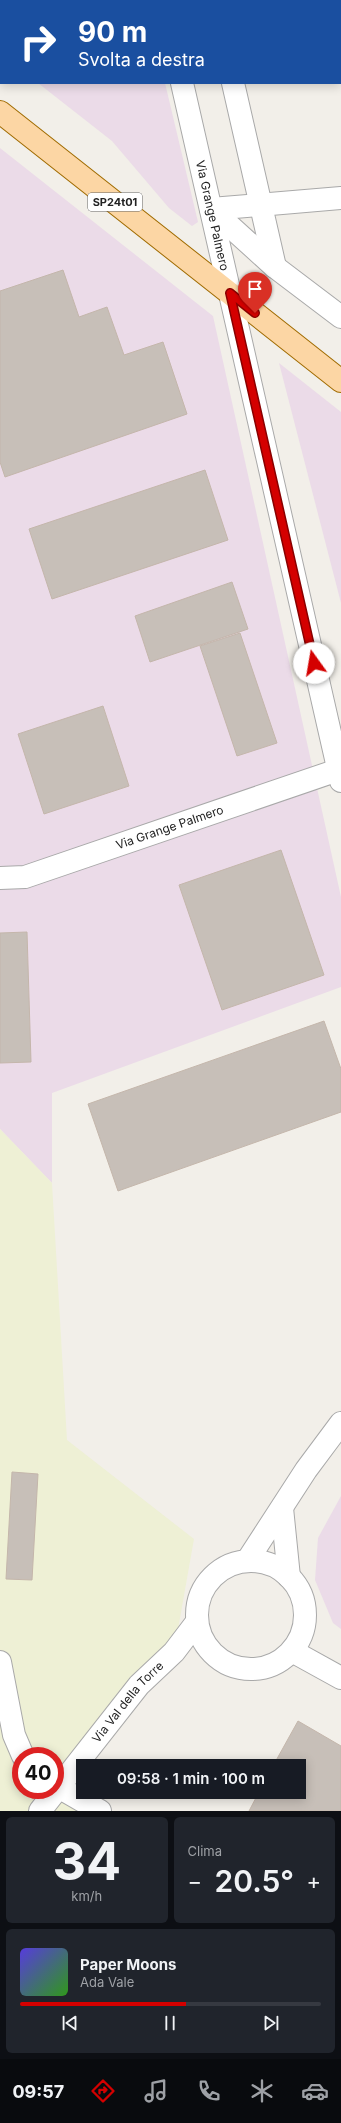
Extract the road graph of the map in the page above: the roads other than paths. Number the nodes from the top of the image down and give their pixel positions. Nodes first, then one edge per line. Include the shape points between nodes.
1 (182, 84) edge
2 (233, 84) edge
3 (0, 112) edge
4 (341, 198) edge
5 (261, 204) junction
6 (211, 209) junction
7 (275, 267) junction
8 (230, 293) junction
9 (341, 316) edge
10 (341, 381) edge
11 (340, 776) edge
12 (0, 878) edge
13 (341, 1423) edge
14 (282, 1508) junction
15 (247, 1561) junction
16 (289, 1577) junction
17 (196, 1623) junction
18 (292, 1651) junction
19 (174, 1652) junction
20 (218, 1659) junction
21 (0, 1662) edge
22 (341, 1678) edge
23 (19, 1747) edge
24 (64, 1778) edge
25 (64, 1791) edge
26 (48, 1799) edge
27 (40, 1811) edge
28 (100, 1811) edge

1 - 6 street, Via Grange Palmero
2 - 5 street
3 - 8 main road, SP24t01
4 - 5 street
5 - 6 street
5 - 7 street
6 - 7 street
6 - 8 street, Via Grange Palmero
7 - 9 street
8 - 10 main road, SP24t01
8 - 11 street, Via Grange Palmero
11 - 12 street, Via Grange Palmero via 25,877
13 - 14 street
14 - 15 street
14 - 16 street
15 - 16 street via 263,1562 277,1567
15 - 17 street via 230,1565 215,1574 203,1588 197,1605
16 - 18 street via 299,1590 304,1605 305,1621 301,1637
17 - 19 street, Via Val della Torre
17 - 20 street via 200,1637
18 - 20 street via 280,1662 254,1670 233,1667
18 - 22 street
19 - 20 street, Via Val della Torre
19 - 24 street, Via Val della Torre via 139,1685
21 - 23 street via 14,1735
25 - 28 street
26 - 27 street, Via Val della Torre

